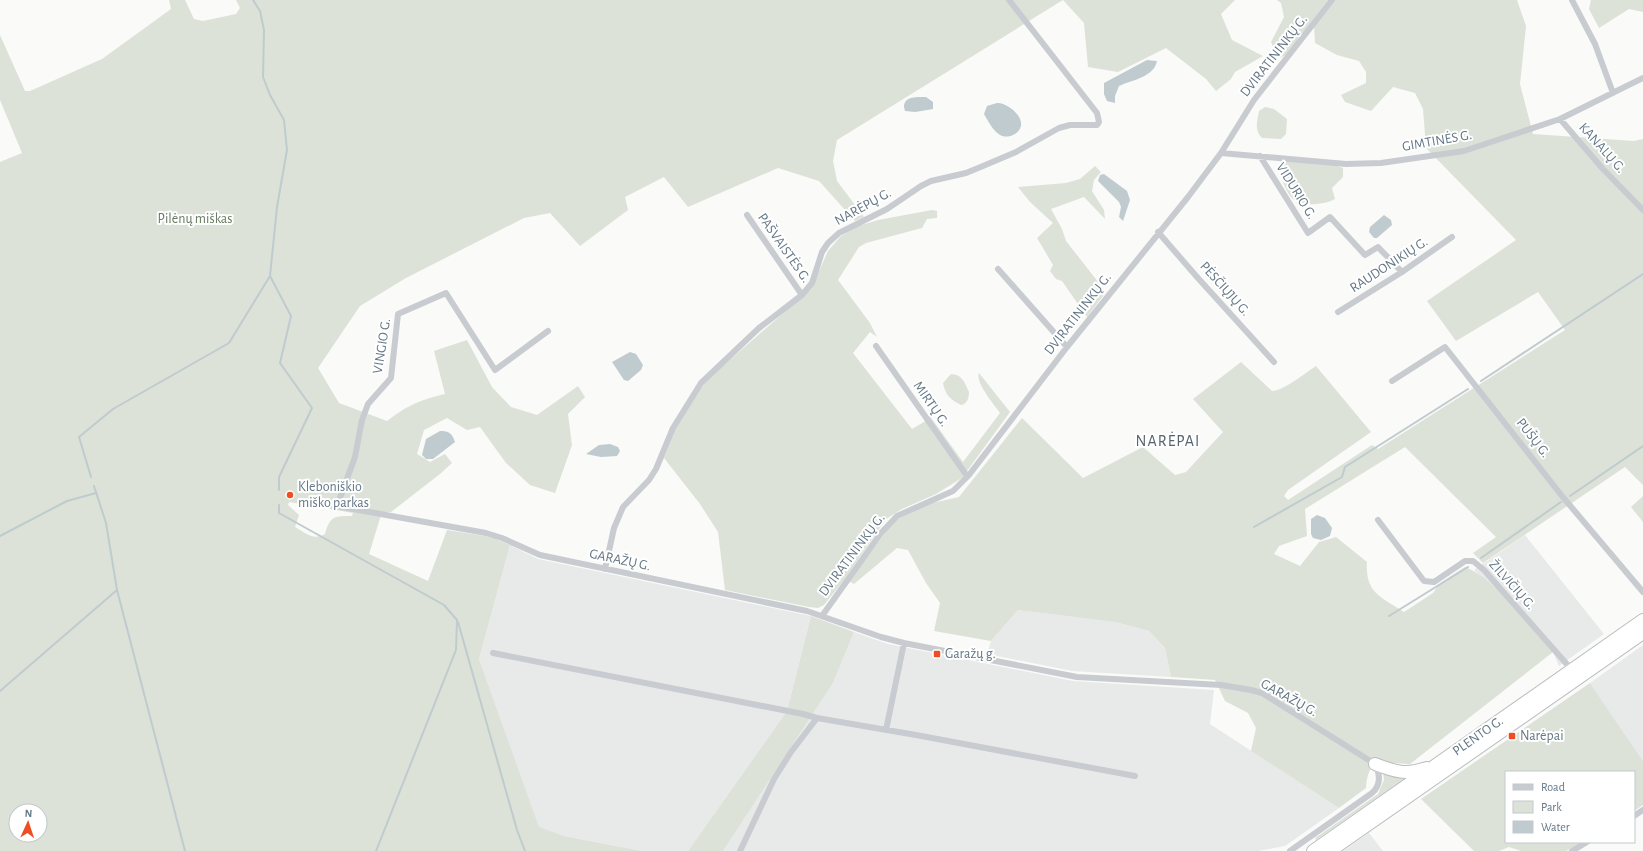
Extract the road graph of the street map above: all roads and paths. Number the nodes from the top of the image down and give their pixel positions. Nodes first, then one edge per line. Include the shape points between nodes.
1 (1009, 0) edge
2 (1332, 0) edge
3 (1572, 0) edge
4 (1643, 78) edge
5 (1613, 93) junction
6 (1560, 119) junction
7 (1222, 153) junction
8 (1260, 156) junction
9 (1643, 210) edge
10 (747, 215) dead end
11 (1158, 232) junction
12 (1452, 237) dead end
13 (998, 269) dead end
14 (1402, 272) junction
15 (802, 295) junction
16 (1338, 312) dead end
17 (548, 331) dead end
18 (876, 346) dead end
19 (1067, 347) junction
20 (1274, 362) dead end
21 (1392, 381) dead end
22 (968, 476) junction
23 (325, 504) dead end
24 (337, 506) junction
25 (1378, 520) dead end
26 (605, 569) junction
27 (1643, 592) edge
28 (822, 616) junction
29 (1643, 620) edge
30 (1643, 633) edge
31 (904, 643) junction
32 (493, 653) dead end
33 (1572, 670) junction
34 (817, 718) junction
35 (886, 730) junction
36 (1440, 763) junction
37 (1375, 764) junction
38 (1135, 776) dead end
39 (1586, 843) edge
40 (1340, 847) edge
41 (740, 851) edge
42 (1290, 851) edge
43 (1313, 851) edge
44 (1330, 851) edge
45 (1572, 851) edge

1 - 15 street, NARĖPŲ G. via 1097,113 1097,125 1070,125 1059,128 1016,152 983,166 966,173 931,181 887,209 851,225 828,243 822,252 812,283
2 - 7 street, DVIRATININKŲ G. via 1254,100
3 - 5 street via 1595,44
4 - 5 street, GIMTINĖS G.
5 - 6 street, GIMTINĖS G.
6 - 8 street, GIMTINĖS G. via 1464,151 1381,163 1346,164
6 - 9 street, KANALŲ G.
7 - 8 street, GIMTINĖS G.
7 - 11 street, DVIRATININKŲ G.
8 - 14 street, VIDURIO G. via 1308,233 1330,217 1365,255 1378,247
10 - 15 street, PAŠVAISTĖS G.
11 - 19 street, DVIRATININKŲ G.
11 - 20 street, PĖSČIŲJŲ G.
12 - 14 street, RAUDONIKIŲ G.
13 - 19 street
14 - 16 street, RAUDONIKIŲ G.
15 - 26 street, NARĖPŲ G. via 760,328 701,383 674,428 652,475 623,507
17 - 24 street, VINGIO G. via 495,370 446,293 398,314 391,378 368,404 362,420 355,457
18 - 22 street, MIRTŲ G.
19 - 22 street, DVIRATININKŲ G.
21 - 27 street, PUŠŲ G. via 1445,347 1562,496
22 - 28 street, DVIRATININKŲ G. via 953,491 897,516 881,533
23 - 24 street, GARAŽŲ G.
24 - 26 street, GARAŽŲ G. via 486,533 540,555
25 - 33 street, ŽILVIČIŲ G. via 1424,581 1434,582 1465,561 1473,561 1484,570
26 - 28 street, GARAŽŲ G.
28 - 31 street, GARAŽŲ G.
29 - 33 highway, PLENTO G.
30 - 40 highway, PLENTO G.
31 - 35 street
31 - 37 street, GARAŽŲ G. via 1077,677 1221,685 1251,690 1262,694
32 - 34 street
33 - 36 highway, PLENTO G.
34 - 35 street
34 - 41 street via 790,752 774,778
35 - 38 street
36 - 37 highway via 1407,773
36 - 43 highway, PLENTO G.
37 - 42 street via 1379,780 1372,793
39 - 45 street
40 - 44 highway, PLENTO G.

